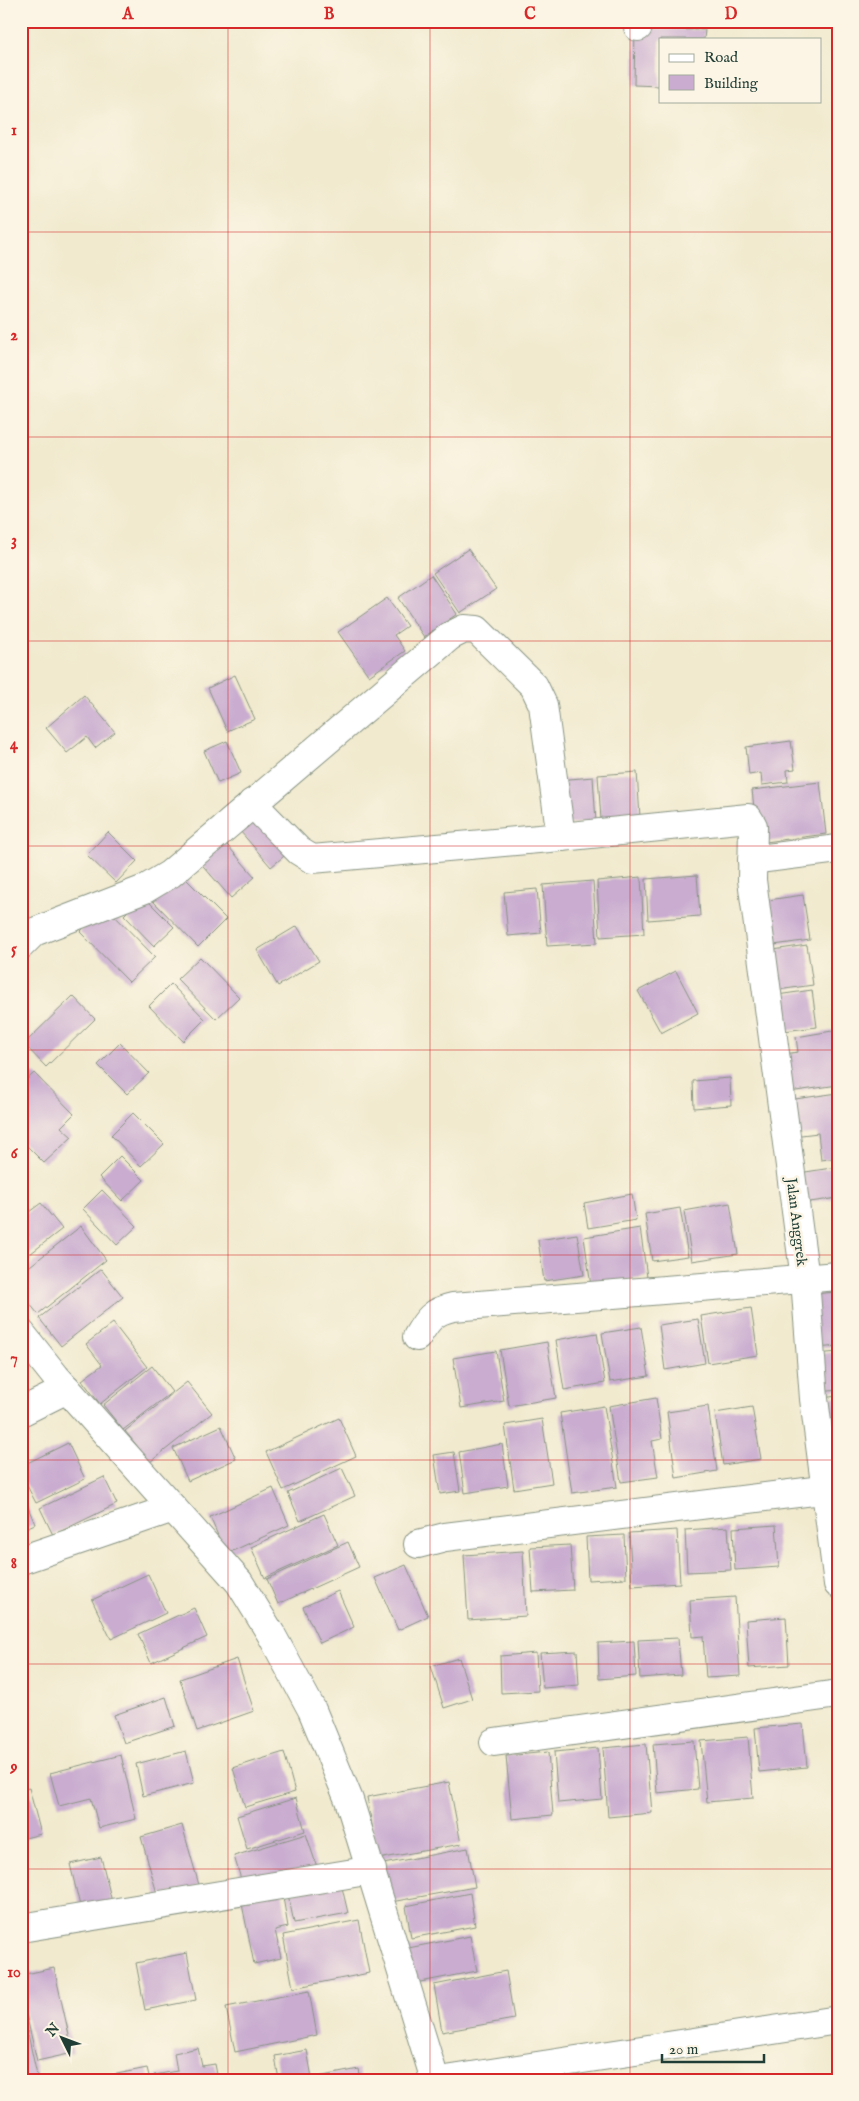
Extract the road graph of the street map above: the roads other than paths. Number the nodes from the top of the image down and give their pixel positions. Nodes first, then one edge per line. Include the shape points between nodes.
1 (252, 803) junction
2 (561, 837) junction
3 (838, 849) edge
4 (752, 860) junction
5 (21, 945) edge
6 (838, 1276) edge
7 (805, 1279) junction
8 (21, 1333) edge
9 (417, 1337) dead end
10 (67, 1389) junction
11 (21, 1412) edge
12 (832, 1489) edge
13 (173, 1508) junction
14 (418, 1544) dead end
15 (21, 1560) edge
16 (838, 1584) edge
17 (838, 1694) edge
18 (494, 1742) dead end
19 (372, 1870) junction
20 (21, 1928) edge
21 (838, 2020) edge
22 (435, 2080) edge
23 (446, 2080) edge

1 - 2 street via 299,851 312,859
1 - 2 street via 450,636 464,629 477,630 534,686 543,705
1 - 5 street via 170,874 145,889 34,932
2 - 4 street, Jalan Anggrek via 744,817 753,826
3 - 4 street
4 - 7 street, Jalan Anggrek via 752,880
6 - 7 street
7 - 9 street via 453,1307 428,1318
7 - 12 street, Jalan Anggrek via 814,1399
8 - 10 street
10 - 11 street
10 - 13 street
12 - 14 street via 445,1537
12 - 16 street, Jalan Anggrek
13 - 15 street
13 - 19 street via 239,1582 280,1651 312,1710 349,1800
17 - 18 street
19 - 20 street
19 - 22 street
21 - 23 street

